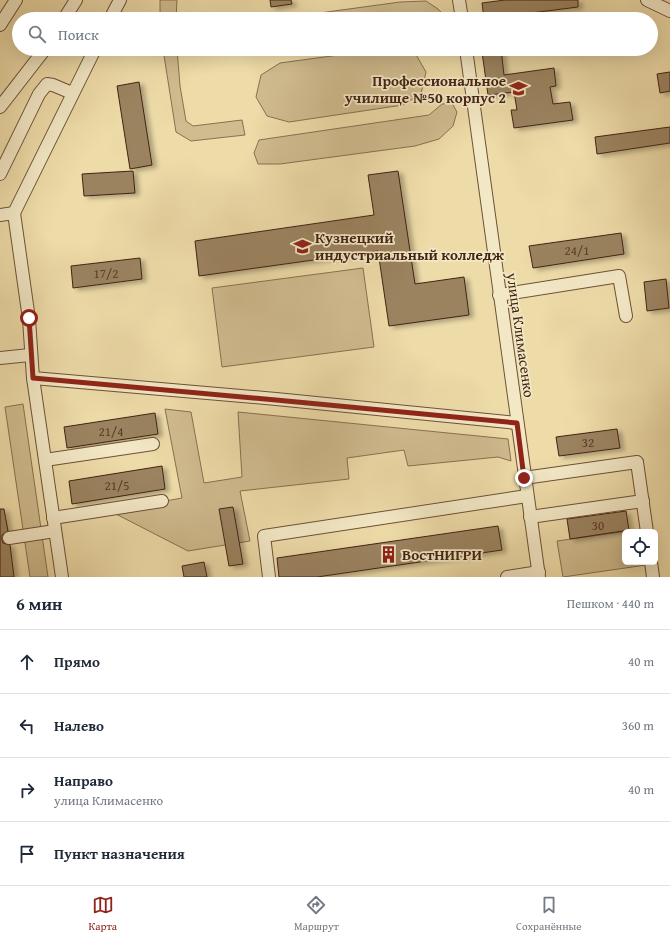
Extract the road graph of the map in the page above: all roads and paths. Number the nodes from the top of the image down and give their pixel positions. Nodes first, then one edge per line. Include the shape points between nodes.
1 (16, 0) edge
2 (76, 0) edge
3 (120, 0) edge
4 (459, 0) edge
5 (647, 0) edge
6 (670, 11) edge
7 (68, 12) edge
8 (114, 12) edge
9 (461, 12) edge
10 (0, 25) edge
11 (40, 56) edge
12 (91, 56) edge
13 (467, 56) edge
14 (72, 93) junction
15 (0, 107) edge
16 (0, 174) edge
17 (14, 213) junction
18 (0, 215) edge
19 (499, 295) junction
20 (626, 316) dead end
21 (30, 355) junction
22 (0, 358) edge
23 (33, 378) junction
24 (517, 423) junction
25 (153, 444) dead end
26 (46, 460) junction
27 (524, 478) junction
28 (527, 496) junction
29 (162, 501) dead end
30 (643, 501) junction
31 (530, 517) junction
32 (53, 518) junction
33 (647, 529) edge
34 (55, 531) junction
35 (9, 538) dead end
36 (651, 565) edge
37 (539, 575) edge
38 (62, 577) edge
39 (269, 577) edge
40 (507, 577) edge
41 (652, 577) edge

1 - 10 street
2 - 7 street
3 - 8 street
4 - 9 street
5 - 6 street
11 - 15 street
12 - 14 street
13 - 19 street, улица Климасенко
14 - 16 street via 47,84
14 - 17 street
17 - 18 street
17 - 21 street via 29,318
19 - 20 street via 619,276
19 - 24 street, улица Климасенко
21 - 22 street
21 - 23 street
23 - 24 street
23 - 26 street
24 - 27 street, улица Климасенко
25 - 26 street
26 - 32 street
27 - 28 street, улица Климасенко
27 - 30 street via 637,462
28 - 31 street, улица Климасенко
28 - 39 street via 264,536
29 - 32 street
30 - 31 street
30 - 33 street
31 - 37 street, улица Климасенко
32 - 34 street
34 - 35 street
34 - 38 street
36 - 41 street
37 - 40 street

